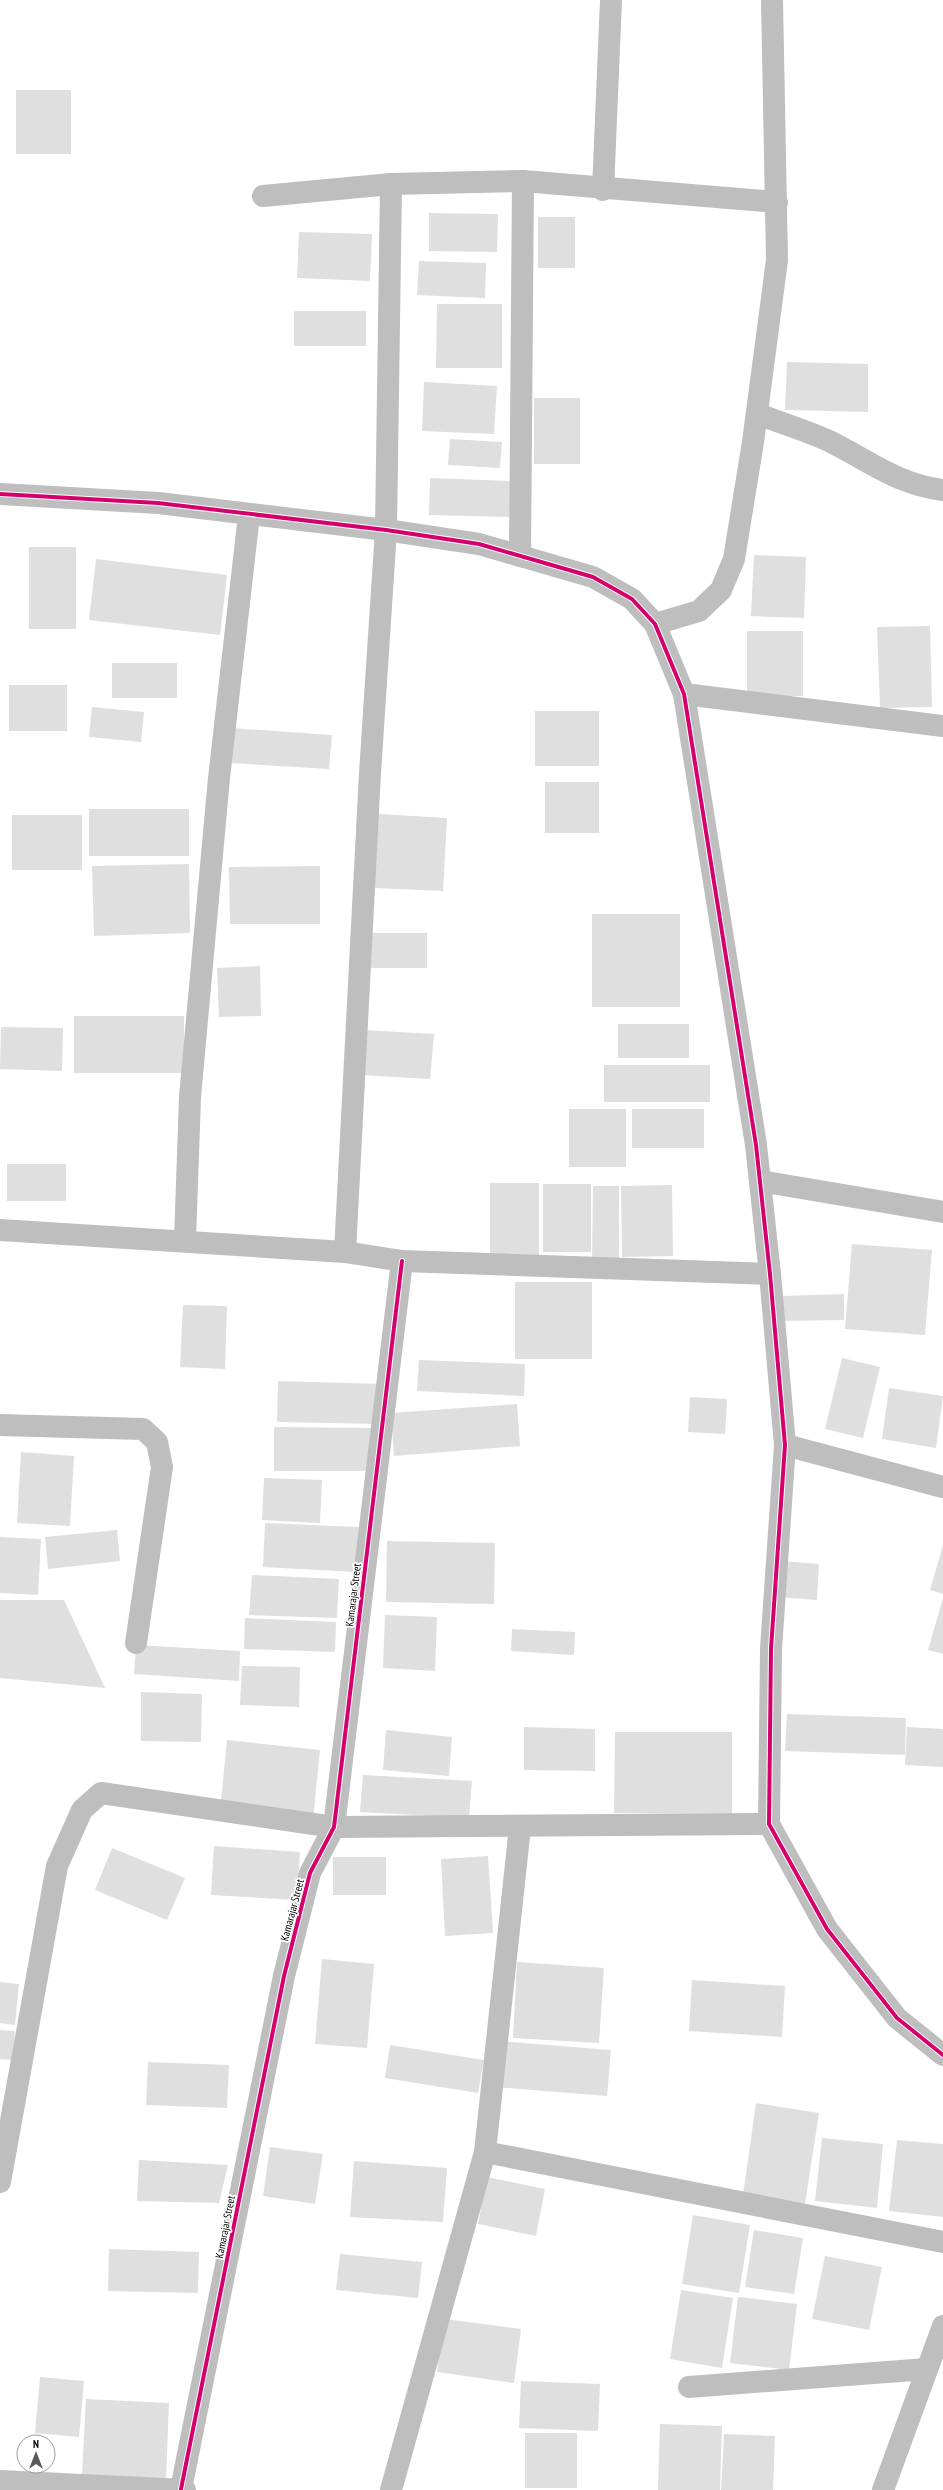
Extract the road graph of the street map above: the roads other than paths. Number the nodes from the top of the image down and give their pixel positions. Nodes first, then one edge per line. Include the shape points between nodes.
1 (610, 0) edge
2 (772, 0) edge
3 (523, 181) junction
4 (391, 184) junction
5 (603, 190) junction
6 (263, 196) dead end
7 (777, 202) junction
8 (757, 414) junction
9 (943, 490) edge
10 (0, 494) edge
11 (249, 515) junction
12 (386, 530) junction
13 (520, 556) junction
14 (655, 624) junction
15 (684, 694) junction
16 (943, 726) edge
17 (760, 1181) junction
18 (943, 1212) edge
19 (0, 1230) edge
20 (185, 1240) junction
21 (345, 1252) junction
22 (402, 1261) junction
23 (770, 1274) junction
24 (0, 1425) edge
25 (0, 1438) edge
26 (0, 1442) edge
27 (785, 1445) junction
28 (943, 1486) edge
29 (136, 1643) dead end
30 (768, 1824) junction
31 (334, 1827) junction
32 (520, 1827) junction
33 (943, 2055) edge
34 (485, 2152) junction
35 (0, 2182) edge
36 (943, 2242) edge
37 (943, 2326) edge
38 (927, 2369) junction
39 (688, 2388) dead end
40 (0, 2481) edge
41 (76, 2487) edge
42 (183, 2490) edge
43 (391, 2490) edge
44 (883, 2490) edge

1 - 5 street
2 - 7 street
3 - 4 street
3 - 5 street
3 - 13 street
4 - 6 street
4 - 12 street
5 - 7 street
7 - 8 street via 777,260
8 - 9 street via 830,442 900,480
8 - 14 street via 734,559 721,590 698,611
10 - 11 street via 158,503
11 - 12 street
11 - 20 street via 219,778 192,1081
12 - 13 street via 479,544
12 - 21 street via 370,773
13 - 14 street via 593,577 632,599
14 - 15 street
15 - 16 street
15 - 17 street
17 - 18 street
17 - 23 street
19 - 20 street
20 - 21 street
21 - 22 street
22 - 23 street
22 - 31 street, Kamarajar Street
23 - 27 street
24 - 29 street via 143,1429 157,1442 162,1467
25 - 26 street
27 - 28 street
27 - 30 street via 771,1649
30 - 32 street
30 - 33 street via 827,1929 897,2018
31 - 32 street
31 - 35 street via 101,1793 82,1810 57,1866
31 - 42 street, Kamarajar Street via 310,1873 284,1976
32 - 34 street
34 - 36 street
34 - 43 street
37 - 38 street
38 - 39 street
38 - 44 street
40 - 41 street
41 - 42 street

